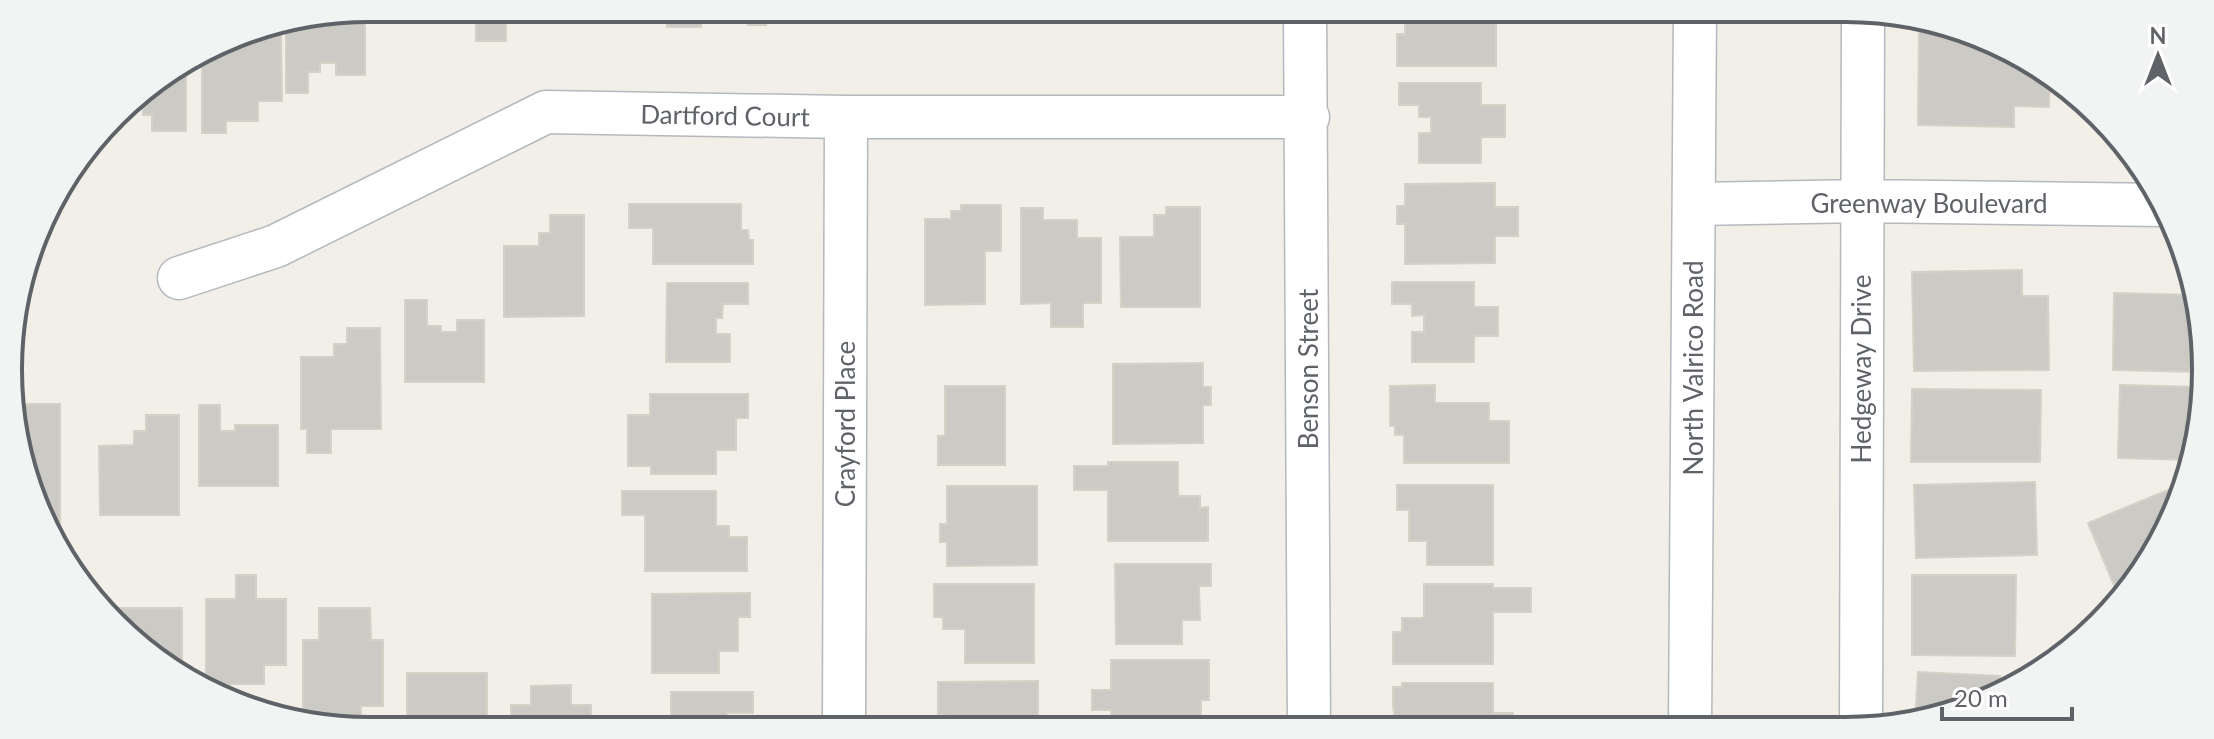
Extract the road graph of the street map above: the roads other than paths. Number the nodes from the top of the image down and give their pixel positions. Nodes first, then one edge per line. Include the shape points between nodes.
1 (1305, 22) edge
2 (1695, 22) edge
3 (1863, 23) edge
4 (846, 117) junction
5 (1308, 117) junction
6 (1862, 201) junction
7 (1694, 204) junction
8 (2150, 205) edge
9 (179, 278) dead end
10 (1861, 716) edge
11 (844, 717) edge
12 (1309, 717) edge
13 (1690, 717) edge

1 - 5 street, Benson Street
2 - 7 street, North Valrico Road
3 - 6 street, Hedgeway Drive
4 - 5 street, Dartford Court
4 - 9 street, Dartford Court via 546,112 276,246
4 - 11 street, Crayford Place
5 - 12 street, Benson Street
6 - 7 street, Greenway Boulevard
6 - 8 street, Greenway Boulevard
6 - 10 street, Hedgeway Drive
7 - 13 street, North Valrico Road

